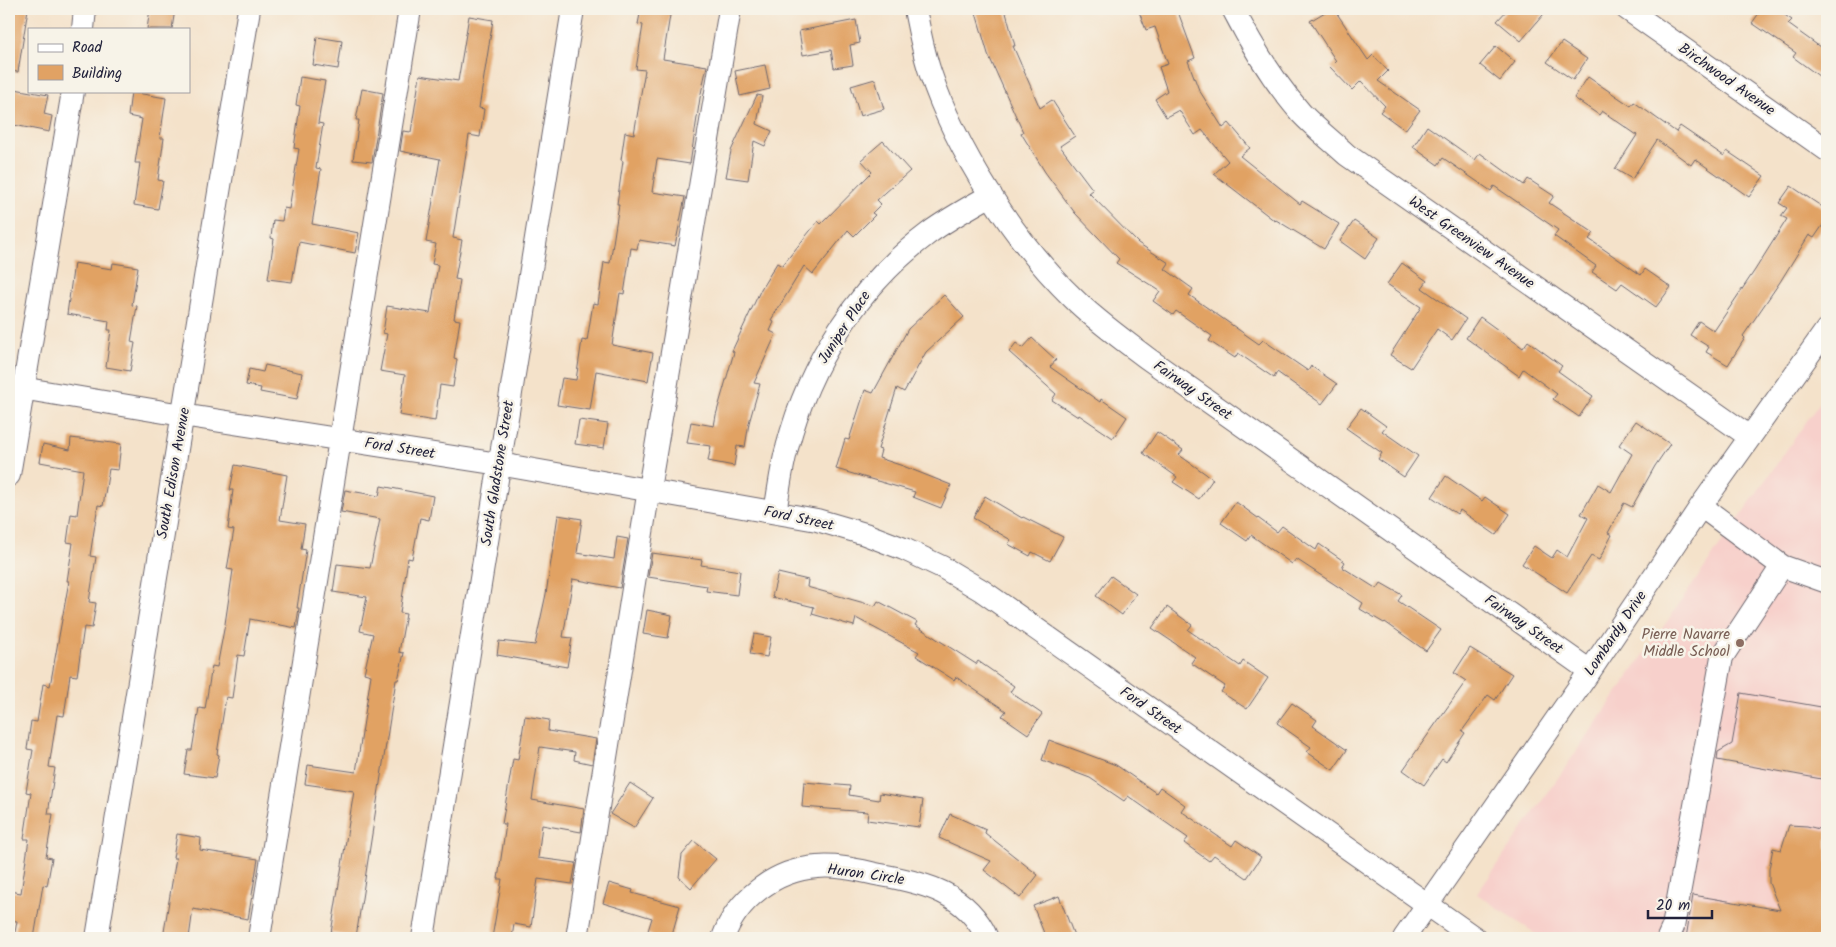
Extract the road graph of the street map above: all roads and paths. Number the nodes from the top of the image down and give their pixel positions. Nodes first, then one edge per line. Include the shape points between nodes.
1 (86, 9) edge
2 (249, 9) edge
3 (410, 9) edge
4 (573, 9) edge
5 (730, 9) edge
6 (915, 9) edge
7 (1233, 9) edge
8 (1627, 9) edge
9 (83, 28) edge
10 (73, 92) edge
11 (1827, 150) edge
12 (991, 195) junction
13 (1827, 329) edge
14 (16, 387) edge
15 (182, 415) junction
16 (1750, 437) junction
17 (340, 439) junction
18 (498, 464) junction
19 (9, 475) edge
20 (649, 489) junction
21 (1701, 506) junction
22 (775, 512) junction
23 (1782, 566) junction
24 (1827, 582) edge
25 (1590, 671) junction
26 (1426, 905) junction
27 (97, 938) edge
28 (259, 938) edge
29 (423, 938) edge
30 (576, 938) edge
31 (723, 938) edge
32 (987, 938) edge
33 (1404, 938) edge
34 (1475, 938) edge
35 (1668, 938) edge

1 - 9 street
2 - 15 street, South Edison Avenue
3 - 17 street
4 - 18 street, South Gladstone Street
5 - 20 street
6 - 12 street, Fairway Street via 930,71 944,107
7 - 16 street, West Greenview Avenue via 1277,85 1302,114 1347,155
8 - 11 street, Birchwood Avenue
10 - 14 street
12 - 22 street, Juniper Place via 930,232 894,263 866,290 832,339 799,409 786,449
12 - 25 street, Fairway Street via 1046,269 1110,330
13 - 16 street, Lombardy Drive
14 - 15 street, Ford Street
14 - 19 street
15 - 17 street, Ford Street
15 - 27 street, South Edison Avenue
16 - 21 street, Lombardy Drive
17 - 18 street, Ford Street
17 - 28 street
18 - 20 street, Ford Street
18 - 29 street, South Gladstone Street
20 - 22 street, Ford Street
20 - 30 street
21 - 23 street
21 - 25 street, Lombardy Drive
22 - 26 street, Ford Street via 865,534 927,560 981,590
23 - 24 street
23 - 35 street via 1722,657 1673,927
25 - 26 street, Lombardy Drive
26 - 33 street, Lombardy Drive
26 - 34 street, Ford Street
31 - 32 street, Huron Circle via 728,923 754,892 789,873 818,867 842,868 925,884 955,900 972,915

